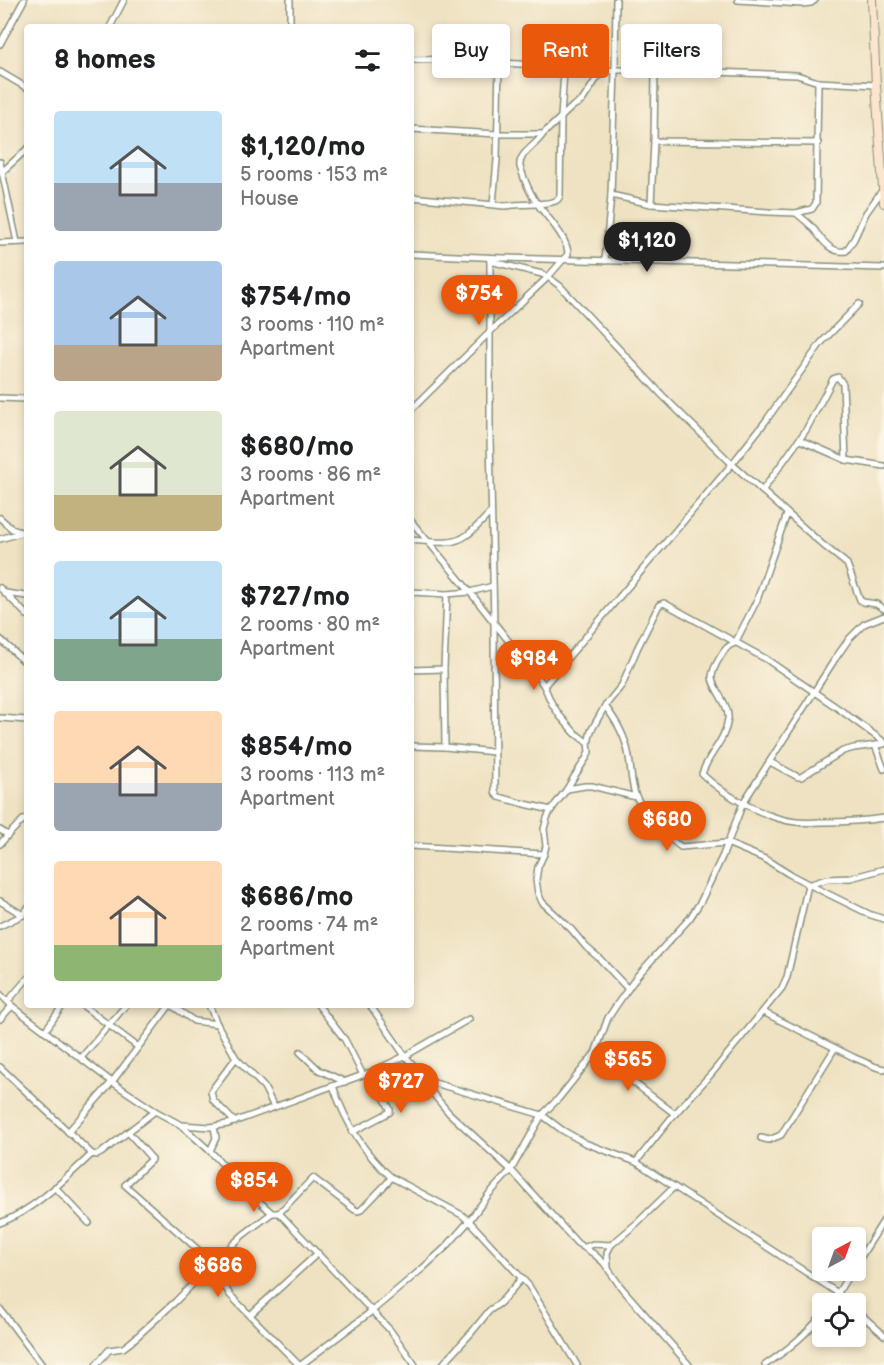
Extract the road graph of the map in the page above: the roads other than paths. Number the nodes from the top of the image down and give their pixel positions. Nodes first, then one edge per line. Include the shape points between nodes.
1 (24, 0) edge
2 (124, 0) edge
3 (290, 0) edge
4 (616, 0) edge
5 (739, 0) edge
6 (815, 0) edge
7 (872, 0) edge
8 (112, 24) edge
9 (290, 24) edge
10 (0, 44) edge
11 (414, 60) edge
12 (432, 60) edge
13 (615, 70) junction
14 (621, 70) edge
15 (609, 71) edge
16 (0, 72) edge
17 (722, 72) edge
18 (498, 78) edge
19 (564, 78) edge
20 (598, 78) edge
21 (655, 78) edge
22 (818, 82) junction
23 (876, 85) junction
24 (24, 86) edge
25 (561, 117) junction
26 (414, 129) edge
27 (496, 134) junction
28 (543, 134) junction
29 (654, 141) junction
30 (818, 143) junction
31 (24, 152) edge
32 (0, 162) edge
33 (1, 172) edge
34 (883, 188) edge
35 (611, 195) junction
36 (414, 196) edge
37 (884, 203) edge
38 (493, 204) junction
39 (538, 204) junction
40 (651, 204) junction
41 (796, 213) junction
42 (16, 242) junction
43 (24, 242) edge
44 (0, 243) edge
45 (414, 254) edge
46 (490, 259) junction
47 (565, 259) junction
48 (605, 261) junction
49 (884, 268) edge
50 (549, 277) junction
51 (858, 304) dead end
52 (490, 332) junction
53 (0, 398) edge
54 (24, 399) edge
55 (414, 407) edge
56 (800, 440) junction
57 (846, 460) junction
58 (732, 464) junction
59 (884, 466) edge
60 (762, 491) junction
61 (491, 512) junction
62 (788, 514) junction
63 (0, 518) edge
64 (414, 524) edge
65 (24, 531) edge
66 (0, 539) edge
67 (414, 540) edge
68 (429, 541) junction
69 (493, 586) junction
70 (2, 590) edge
71 (414, 592) edge
72 (470, 592) junction
73 (447, 594) junction
74 (24, 595) edge
75 (884, 609) edge
76 (24, 612) edge
77 (884, 616) edge
78 (494, 623) junction
79 (0, 639) edge
80 (735, 643) junction
81 (24, 661) edge
82 (444, 669) junction
83 (414, 670) edge
84 (544, 686) junction
85 (815, 692) junction
86 (605, 706) junction
87 (0, 718) edge
88 (24, 720) edge
89 (588, 743) junction
90 (884, 743) edge
91 (875, 745) junction
92 (414, 746) edge
93 (445, 747) junction
94 (494, 752) junction
95 (770, 762) junction
96 (884, 769) edge
97 (567, 789) junction
98 (636, 797) junction
99 (743, 803) junction
100 (552, 810) junction
101 (884, 818) edge
102 (24, 820) edge
103 (0, 830) edge
104 (8, 835) junction
105 (727, 843) junction
106 (0, 844) edge
107 (414, 846) edge
108 (544, 854) junction
109 (884, 869) edge
110 (808, 885) junction
111 (0, 902) edge
112 (23, 915) joint
113 (884, 919) edge
114 (0, 926) edge
115 (24, 983) edge
116 (628, 989) junction
117 (0, 994) edge
118 (10, 1004) junction
119 (61, 1008) edge
120 (86, 1008) edge
121 (124, 1008) edge
122 (169, 1008) edge
123 (175, 1008) edge
124 (210, 1008) edge
125 (320, 1008) edge
126 (373, 1008) edge
127 (763, 1012) junction
128 (0, 1019) edge
129 (470, 1019) dead end
130 (217, 1024) junction
131 (109, 1026) junction
132 (45, 1031) junction
133 (138, 1047) junction
134 (835, 1048) junction
135 (300, 1052) dead end
136 (595, 1053) junction
137 (405, 1056) junction
138 (81, 1058) junction
139 (236, 1058) junction
140 (0, 1067) edge
141 (884, 1069) edge
142 (371, 1072) junction
143 (363, 1075) junction
144 (428, 1081) junction
145 (112, 1082) junction
146 (345, 1082) junction
147 (333, 1086) junction
148 (274, 1107) junction
149 (155, 1111) junction
150 (675, 1114) junction
151 (542, 1115) junction
152 (235, 1122) junction
153 (181, 1125) junction
154 (214, 1127) junction
155 (68, 1132) junction
156 (128, 1132) junction
157 (352, 1132) junction
158 (761, 1138) dead end
159 (210, 1151) junction
160 (92, 1154) junction
161 (636, 1162) junction
162 (511, 1170) junction
163 (391, 1177) junction
164 (674, 1186) junction
165 (55, 1187) junction
166 (272, 1213) junction
167 (279, 1213) junction
168 (884, 1220) edge
169 (469, 1221) junction
170 (89, 1222) dead end
171 (0, 1223) edge
172 (611, 1245) junction
173 (585, 1247) junction
174 (866, 1249) edge
175 (318, 1253) junction
176 (213, 1263) junction
177 (609, 1272) junction
178 (522, 1278) junction
179 (845, 1281) edge
180 (838, 1293) joint
181 (0, 1310) edge
182 (372, 1311) junction
183 (250, 1315) junction
184 (866, 1319) edge
185 (812, 1327) edge
186 (884, 1335) edge
187 (42, 1365) edge
188 (96, 1365) edge
189 (300, 1365) edge
190 (415, 1365) edge
191 (442, 1365) edge
192 (578, 1365) edge
193 (689, 1365) edge
194 (765, 1365) edge

1 - 10 street
2 - 8 street
3 - 9 street
4 - 13 street
5 - 6 street via 801,4
7 - 23 street
11 - 12 street
13 - 14 street
13 - 15 street
13 - 35 street
16 - 24 street
17 - 22 street via 797,75
18 - 27 street
19 - 25 street
20 - 25 street via 582,101
21 - 29 street
22 - 23 street
22 - 30 street
23 - 34 street
25 - 28 street
25 - 39 street via 560,196 555,202
26 - 27 street
27 - 28 street
27 - 38 street
28 - 39 street via 519,161
29 - 30 street
29 - 40 street
30 - 41 street via 816,203 812,209
31 - 33 street
32 - 33 street
33 - 42 street
34 - 37 street
34 - 41 street via 846,250 833,249
35 - 40 street
35 - 48 street
36 - 38 street
38 - 39 street
39 - 47 street via 564,241 568,250
40 - 41 street
42 - 43 street
42 - 44 street
45 - 46 street
46 - 47 street
46 - 50 street
46 - 52 street
47 - 48 street
47 - 50 street
48 - 49 street
50 - 52 street
50 - 58 street
51 - 58 street via 821,342
52 - 55 street
52 - 61 street
53 - 54 street
56 - 57 street
56 - 57 street via 833,379 838,377 843,384
56 - 60 street
57 - 59 street
58 - 60 street
58 - 84 street
60 - 62 street
61 - 68 street via 462,538
61 - 69 street
62 - 75 street via 847,564 860,600
62 - 80 street via 757,600
63 - 65 street via 12,529
64 - 68 street
65 - 66 street
67 - 68 street
68 - 72 street
69 - 72 street
69 - 78 street
70 - 74 street
70 - 76 street
71 - 73 street
72 - 73 street
72 - 78 street
73 - 82 street
77 - 85 street via 864,624 849,639
78 - 84 street
78 - 94 street
79 - 81 street
80 - 85 street
80 - 86 street via 662,603 622,684
80 - 99 street via 726,647 712,673 711,680 728,720 702,774
82 - 83 street
82 - 93 street
84 - 89 street via 560,716
85 - 90 street
85 - 95 street
86 - 89 street
86 - 98 street via 623,734
87 - 88 street
89 - 97 street via 587,757
90 - 91 street
91 - 95 street via 843,751 801,777
91 - 96 street
92 - 93 street
93 - 94 street
94 - 100 street via 496,794
95 - 99 street
97 - 98 street via 592,786
97 - 100 street
98 - 105 street via 681,847
99 - 101 street via 795,822
99 - 105 street
100 - 108 street via 544,829
102 - 104 street
103 - 104 street
104 - 106 street
105 - 110 street
105 - 116 street via 702,901
107 - 108 street
108 - 116 street via 536,880 542,902
109 - 110 street
110 - 113 street
110 - 127 street via 787,977
111 - 112 street
112 - 114 street
115 - 118 street
116 - 136 street via 608,1018
117 - 118 street
118 - 128 street
118 - 132 street
119 - 132 street
120 - 131 street
121 - 131 street
122 - 133 street
123 - 130 street via 194,1021
124 - 130 street
125 - 143 street via 345,1040
126 - 137 street
127 - 134 street
127 - 150 street
129 - 137 street
130 - 139 street
131 - 133 street
131 - 138 street
132 - 138 street
133 - 145 street
134 - 141 street
134 - 158 street via 781,1135 769,1140
135 - 146 street via 320,1070
136 - 150 street
136 - 151 street
137 - 142 street
137 - 144 street
138 - 145 street
139 - 148 street via 264,1087
139 - 152 street via 211,1091 213,1100
140 - 155 street
142 - 143 street
142 - 157 street via 390,1112
143 - 146 street
144 - 151 street
144 - 162 street via 449,1113
145 - 149 street
145 - 155 street
146 - 147 street
147 - 148 street
147 - 157 street
148 - 152 street
149 - 153 street
149 - 156 street
150 - 161 street
151 - 161 street via 585,1143
151 - 162 street
152 - 154 street
153 - 154 street
153 - 159 street
154 - 159 street via 216,1138
155 - 160 street
156 - 160 street via 99,1154
156 - 176 street via 152,1159 125,1185
157 - 163 street
159 - 166 street
160 - 165 street
161 - 164 street
162 - 169 street
162 - 173 street
163 - 167 street via 358,1211 313,1178
163 - 169 street
164 - 172 street
164 - 180 street
165 - 170 street
165 - 171 street via 21,1213
166 - 167 street
166 - 176 street
167 - 175 street
168 - 174 street
169 - 178 street
169 - 182 street via 447,1246
172 - 173 street
172 - 177 street via 607,1253
173 - 177 street
175 - 182 street
175 - 183 street
176 - 183 street via 230,1295
176 - 188 street via 131,1342 109,1350
177 - 193 street
178 - 191 street
178 - 192 street
179 - 180 street
181 - 187 street
182 - 189 street
182 - 190 street
183 - 189 street
184 - 186 street
185 - 194 street

